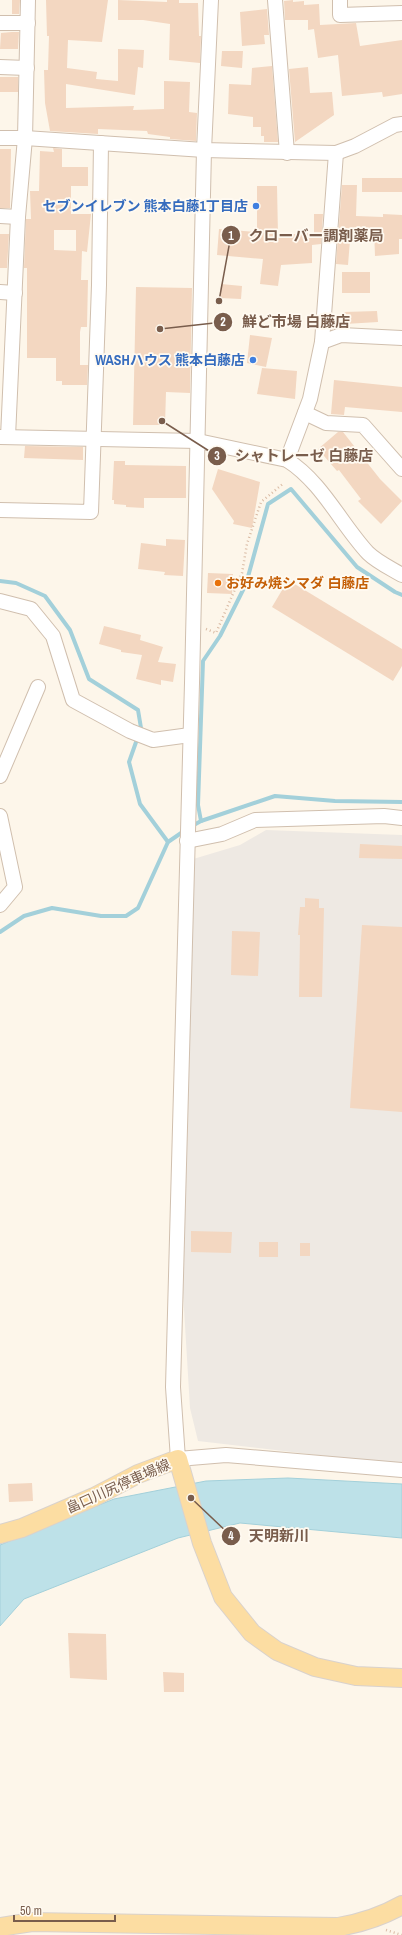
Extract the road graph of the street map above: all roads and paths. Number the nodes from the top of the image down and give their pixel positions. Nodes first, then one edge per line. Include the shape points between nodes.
1 (28, 0) edge
2 (211, 0) edge
3 (275, 0) edge
4 (340, 0) edge
5 (402, 13) edge
6 (0, 23) edge
7 (28, 23) junction
8 (0, 67) edge
9 (27, 68) junction
10 (402, 124) edge
11 (0, 138) edge
12 (25, 138) junction
13 (101, 143) junction
14 (204, 150) junction
15 (287, 153) junction
16 (336, 153) junction
17 (0, 216) edge
18 (18, 217) junction
19 (0, 292) edge
20 (15, 292) junction
21 (402, 338) edge
22 (322, 342) junction
23 (6, 362) edge
24 (305, 413) junction
25 (4, 437) edge
26 (94, 439) junction
27 (198, 441) junction
28 (287, 460) junction
29 (402, 469) edge
30 (284, 483) dead end
31 (0, 510) edge
32 (402, 575) edge
33 (0, 601) edge
34 (192, 623) junction
35 (38, 687) dead end
36 (190, 735) junction
37 (0, 776) edge
38 (0, 817) edge
39 (402, 818) edge
40 (187, 841) junction
41 (0, 905) edge
42 (178, 1460) junction
43 (402, 1470) edge
44 (0, 1534) edge
45 (402, 1678) edge
46 (402, 1905) edge
47 (3, 1927) edge

1 - 7 street
2 - 14 street
3 - 15 street
4 - 5 street via 340,15
6 - 7 street
7 - 9 street
8 - 9 street
9 - 12 street
10 - 16 street
11 - 12 street
12 - 13 street
12 - 18 street
13 - 14 street
13 - 26 street
14 - 15 street
14 - 27 street
15 - 16 street
16 - 22 street
17 - 18 street
18 - 20 street
19 - 20 street
20 - 23 street
21 - 22 street via 341,335
22 - 24 street
23 - 25 street
24 - 28 street
24 - 29 street via 326,423 364,425
25 - 26 street
26 - 27 street
26 - 31 street via 91,512
27 - 28 street
27 - 34 street
28 - 32 street via 298,467 318,489 369,554
30 - 34 path via 261,502 247,544 242,573 216,633
33 - 36 street via 31,609 53,636 73,700 130,731 153,740
34 - 36 street
35 - 37 street
36 - 40 street
38 - 41 street via 15,887
39 - 40 street via 384,816 255,820 222,834
40 - 42 street via 173,1387
42 - 43 street via 226,1455
42 - 44 main road, 畠口川尻停車場線 via 138,1474 94,1497 22,1528
42 - 45 main road, 畠口川尻停車場線 via 202,1543 223,1598 252,1634 277,1651 315,1667 356,1676
46 - 47 main road via 385,1915 338,1927 32,1922

